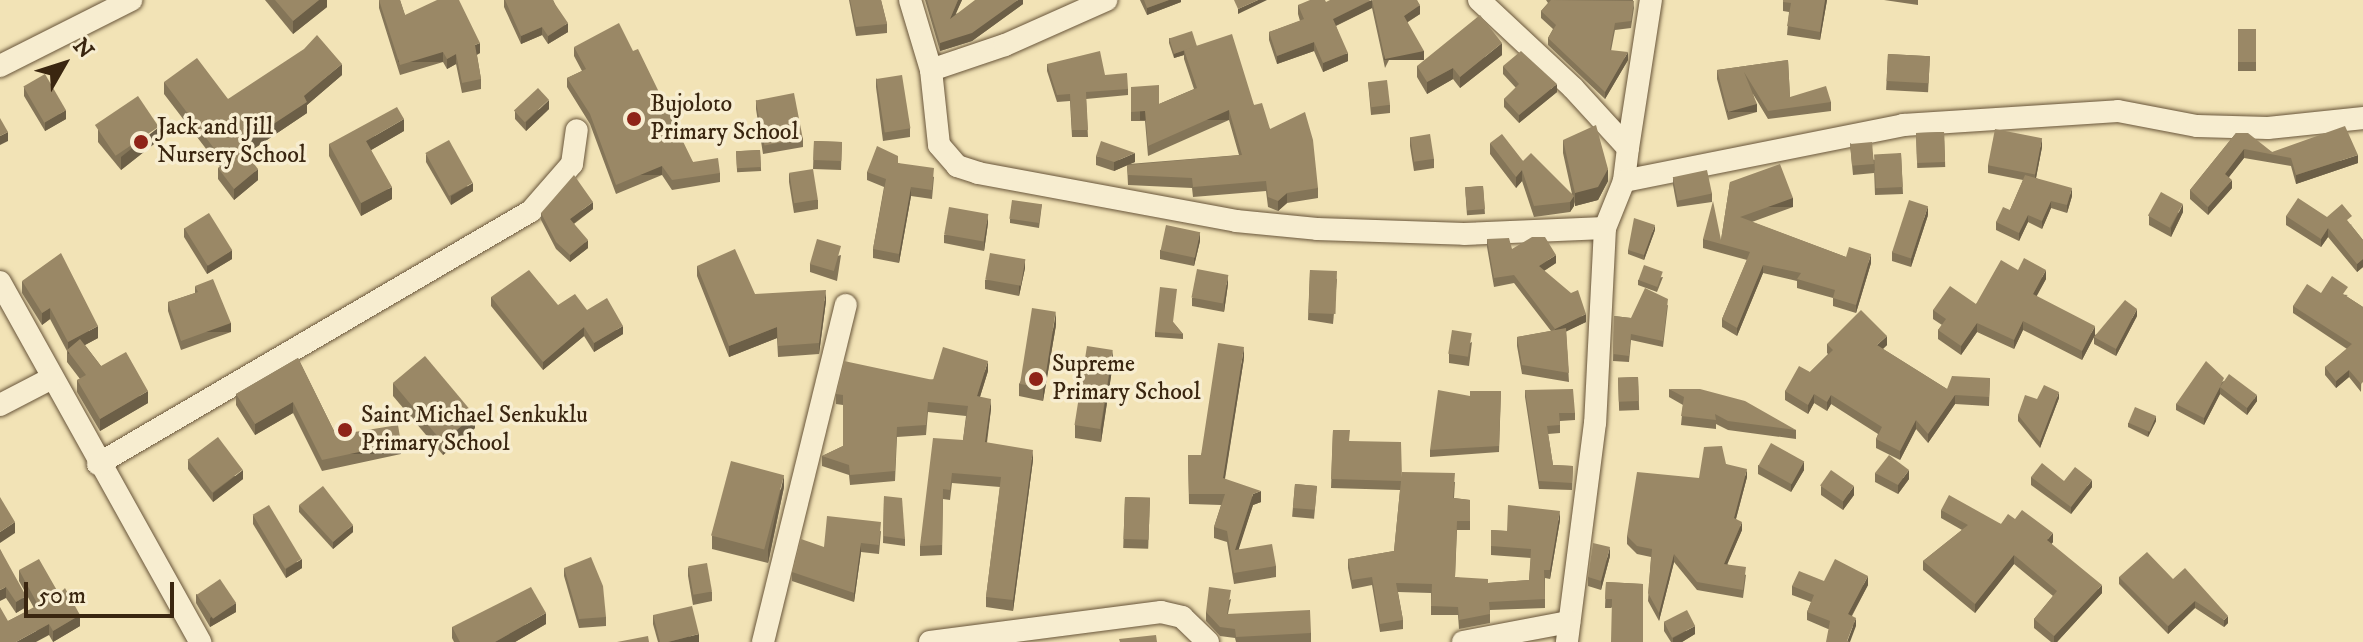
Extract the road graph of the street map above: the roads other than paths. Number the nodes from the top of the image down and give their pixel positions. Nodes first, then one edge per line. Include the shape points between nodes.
1 (131, 0) edge
2 (910, 0) edge
3 (1106, 0) edge
4 (1479, 0) edge
5 (1651, 0) edge
6 (0, 66) edge
7 (931, 70) junction
8 (2363, 118) edge
9 (577, 130) dead end
10 (1628, 148) junction
11 (1624, 181) junction
12 (1605, 228) junction
13 (0, 282) edge
14 (846, 305) dead end
15 (50, 379) junction
16 (0, 405) edge
17 (98, 464) junction
18 (1568, 632) edge
19 (200, 642) edge
20 (763, 642) edge
21 (930, 642) edge
22 (1208, 642) edge
23 (1463, 642) edge

1 - 6 street
2 - 7 street
3 - 7 street via 1005,45
4 - 10 street
5 - 10 street
7 - 12 street via 939,145 957,166 978,173 1236,221 1317,229 1464,234
8 - 11 street via 2254,128 2197,126 2118,111 1903,125
9 - 17 street via 572,164 531,211
10 - 11 street
11 - 12 street
12 - 18 street via 1595,423
13 - 15 street
14 - 20 street
15 - 16 street
15 - 17 street
17 - 19 street
18 - 23 street
21 - 22 street via 1161,612 1182,617

